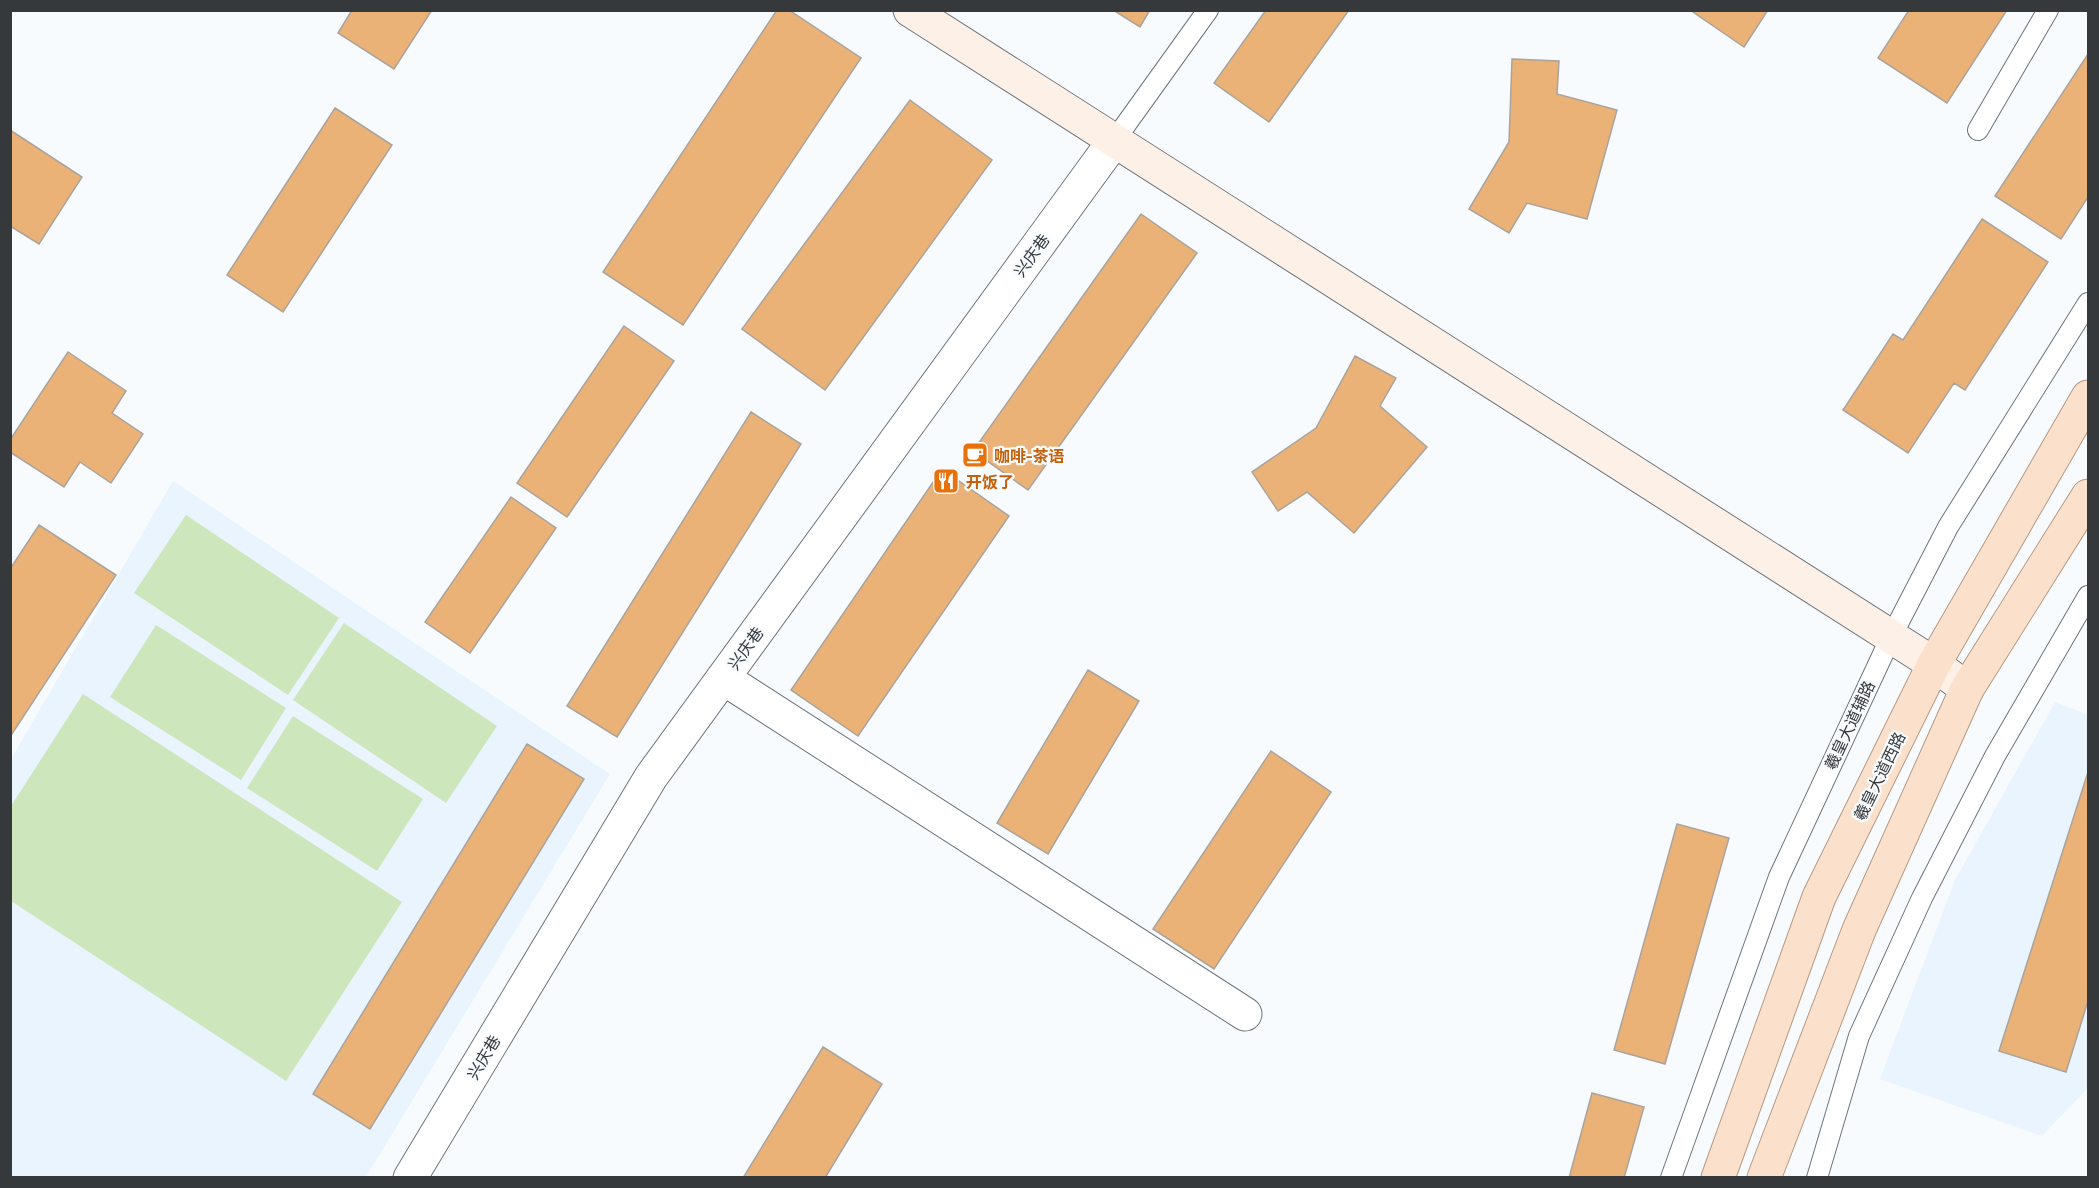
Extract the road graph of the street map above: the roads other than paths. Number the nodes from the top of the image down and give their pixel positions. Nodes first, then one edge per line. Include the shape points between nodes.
1 (910, 10) edge
2 (1208, 10) edge
3 (2048, 10) edge
4 (1978, 130) dead end
5 (1114, 141) junction
6 (2088, 303) edge
7 (2088, 397) edge
8 (2088, 496) edge
9 (2088, 596) edge
10 (1891, 637) junction
11 (1934, 664) junction
12 (723, 678) junction
13 (1967, 689) junction
14 (1245, 1014) dead end
15 (410, 1178) edge
16 (1671, 1178) edge
17 (1718, 1178) edge
18 (1764, 1178) edge
19 (1817, 1178) edge

1 - 5 main road
2 - 5 lane
3 - 4 lane
5 - 10 main road
5 - 12 street, 兴庆巷
6 - 10 lane, 羲皇大道辅路 via 1948,527
7 - 11 main road, 羲皇大道西路
8 - 13 main road
9 - 19 lane via 1995,756 1922,897 1859,1036
10 - 11 main road
10 - 16 lane, 羲皇大道辅路 via 1779,877
11 - 13 main road
11 - 17 main road, 羲皇大道西路 via 1819,897
12 - 14 street
12 - 15 street, 兴庆巷 via 651,777
13 - 18 main road via 1859,930

